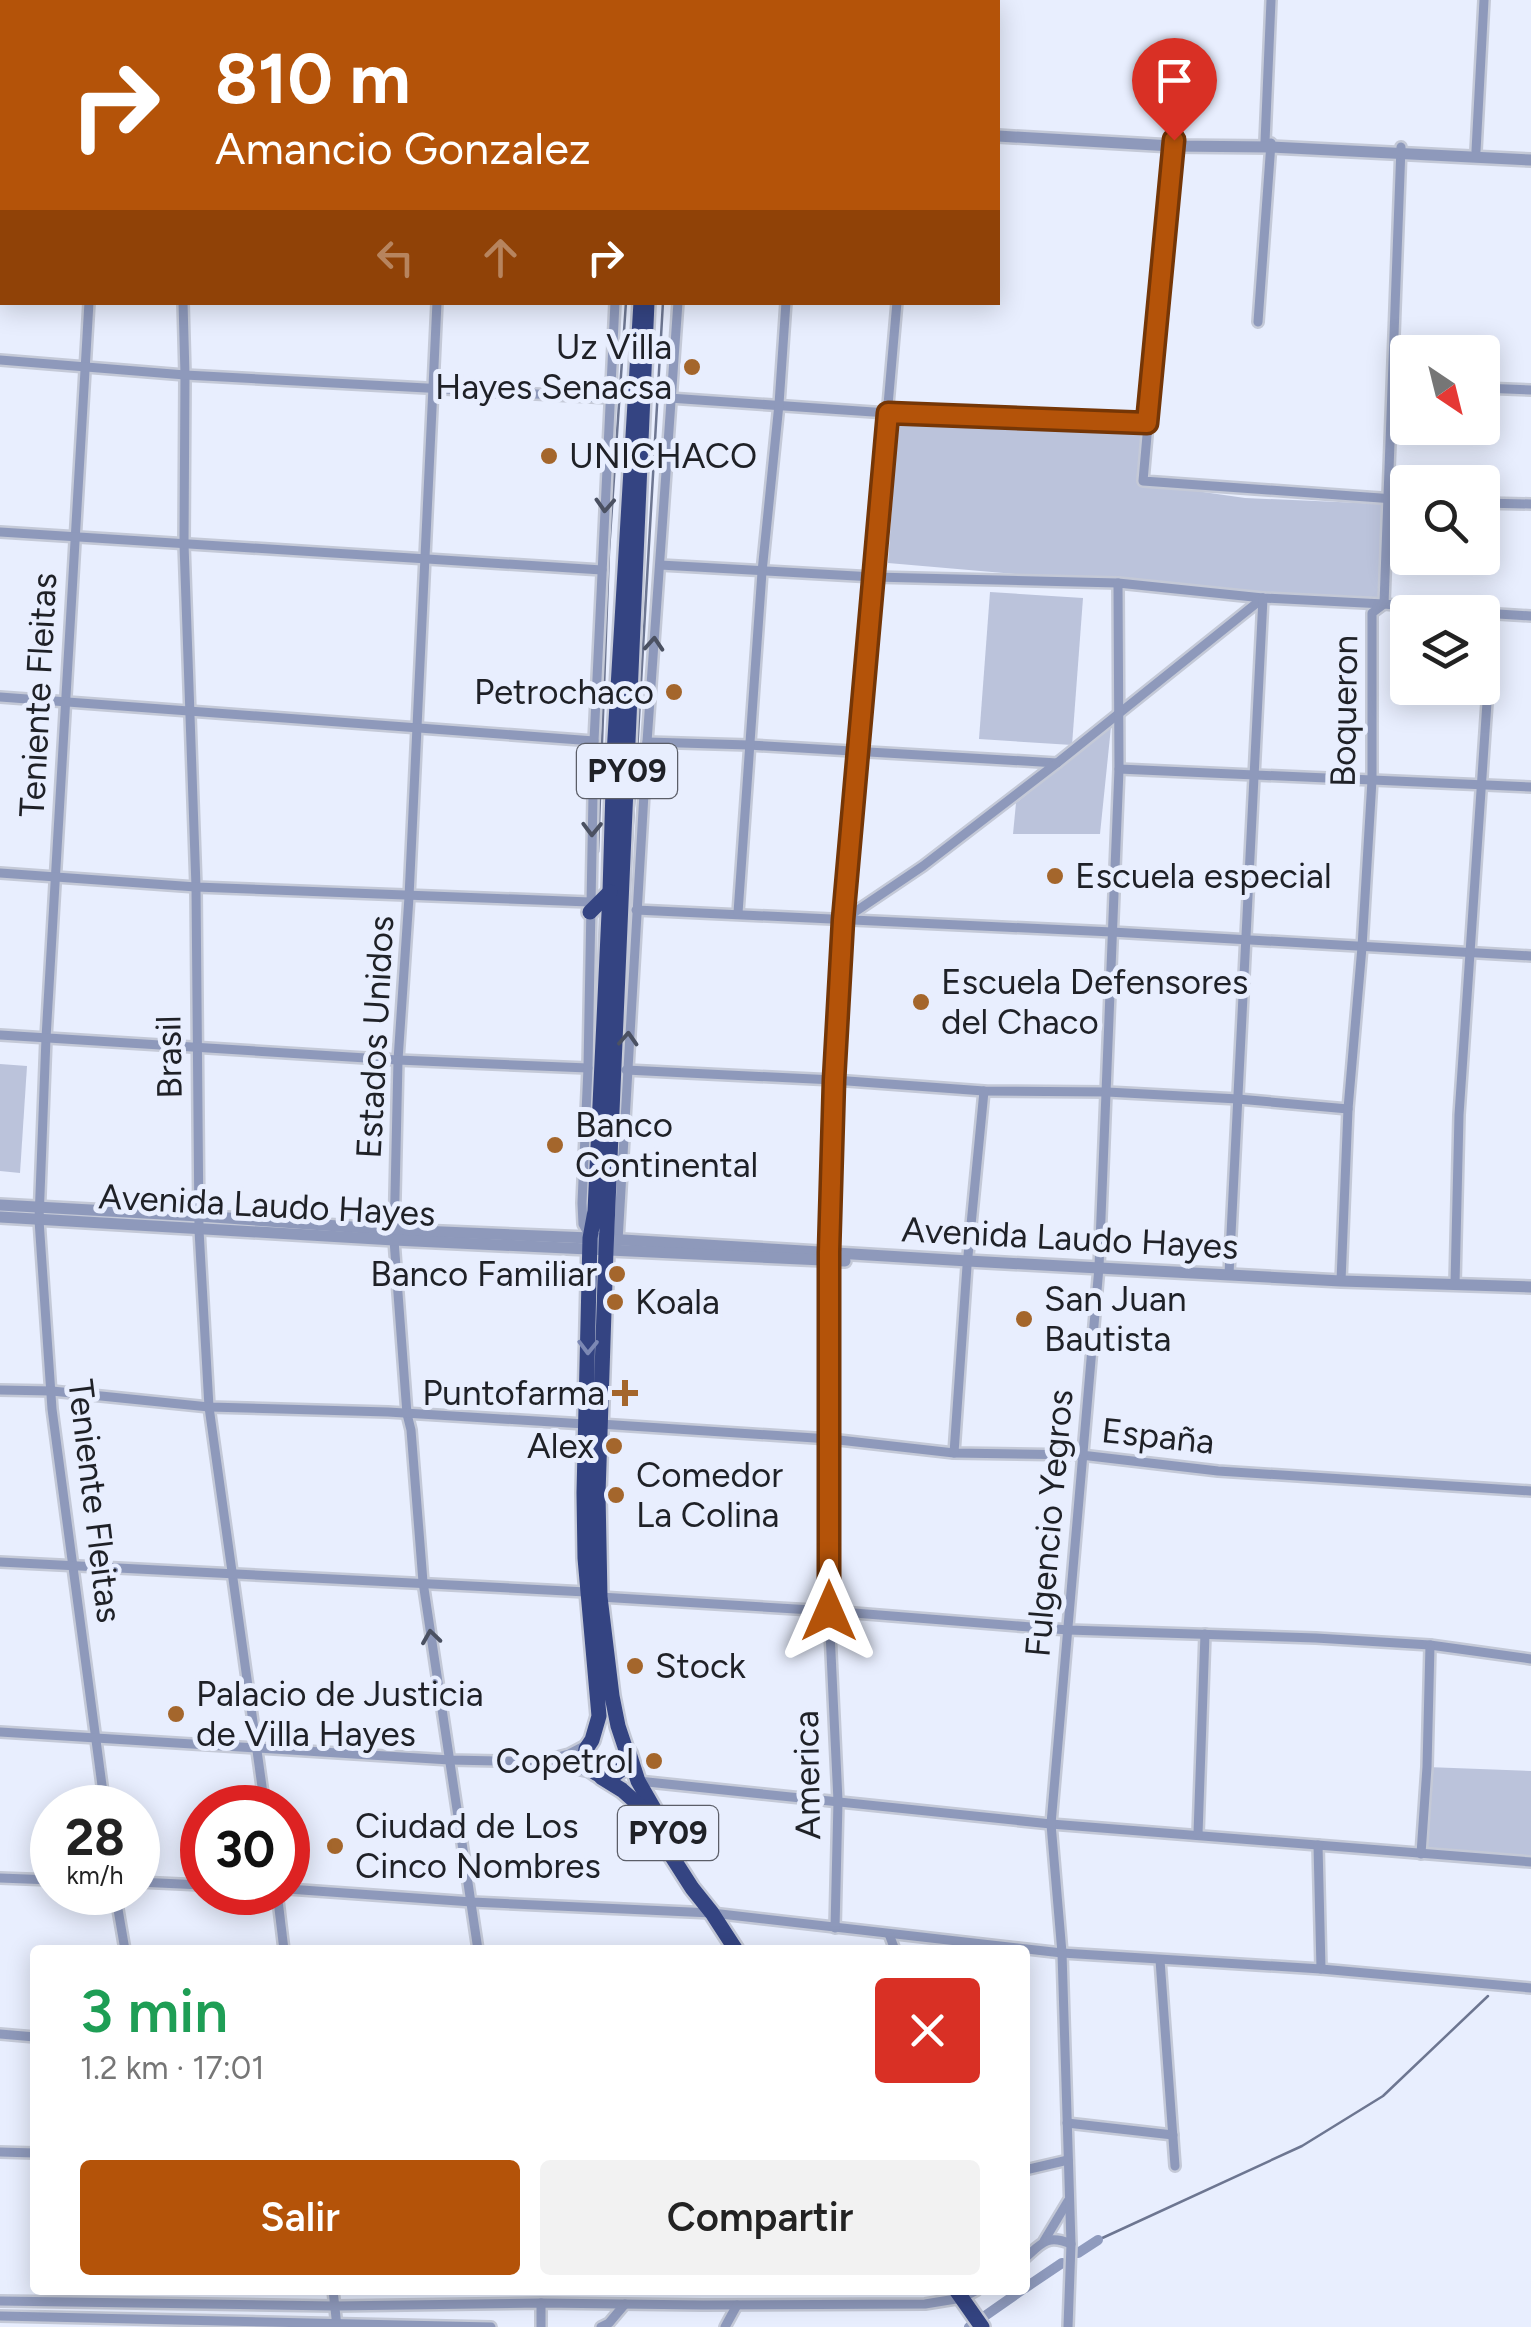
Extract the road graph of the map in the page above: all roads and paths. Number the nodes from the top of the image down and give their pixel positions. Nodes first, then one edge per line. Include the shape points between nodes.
1 (1270, 0) edge
2 (1484, 0) edge
3 (1000, 134) edge
4 (1173, 143) junction
5 (1269, 144) junction
6 (1400, 150) junction
7 (1476, 151) junction
8 (1531, 157) edge
9 (89, 305) edge
10 (183, 305) edge
11 (437, 305) edge
12 (614, 305) edge
13 (644, 305) edge
14 (644, 305) edge
15 (678, 305) edge
16 (786, 305) edge
17 (897, 305) edge
18 (1258, 322) dead end
19 (1394, 335) edge
20 (0, 360) edge
21 (86, 366) junction
22 (185, 374) junction
23 (434, 389) junction
24 (1500, 389) edge
25 (1531, 390) edge
26 (610, 398) junction
27 (669, 398) junction
28 (779, 404) junction
29 (888, 413) junction
30 (1147, 423) junction
31 (1390, 445) edge
32 (1389, 499) junction
33 (1500, 503) edge
34 (1531, 504) edge
35 (0, 532) edge
36 (74, 536) junction
37 (184, 544) junction
38 (425, 558) junction
39 (660, 565) junction
40 (602, 570) junction
41 (762, 572) junction
42 (874, 577) junction
43 (1118, 583) junction
44 (1263, 598) junction
45 (1384, 604) junction
46 (1390, 605) edge
47 (1500, 615) edge
48 (1531, 616) edge
49 (0, 697) edge
50 (65, 701) junction
51 (1484, 705) edge
52 (190, 710) junction
53 (1120, 712) junction
54 (417, 727) junction
55 (594, 742) junction
56 (646, 742) junction
57 (749, 745) junction
58 (858, 752) junction
59 (1058, 763) junction
60 (1119, 769) junction
61 (1254, 774) junction
62 (1372, 780) junction
63 (1480, 786) junction
64 (1531, 787) edge
65 (0, 873) edge
66 (55, 878) junction
67 (196, 887) junction
68 (610, 892) junction
69 (409, 897) junction
70 (590, 907) junction
71 (636, 910) junction
72 (738, 913) junction
73 (843, 920) junction
74 (1112, 932) junction
75 (1246, 939) junction
76 (1362, 947) junction
77 (1471, 953) junction
78 (1531, 956) edge
79 (0, 1035) edge
80 (46, 1038) junction
81 (196, 1046) junction
82 (398, 1060) junction
83 (588, 1068) junction
84 (626, 1070) junction
85 (834, 1080) junction
86 (984, 1090) junction
87 (1108, 1092) junction
88 (1238, 1099) junction
89 (1348, 1109) junction
90 (0, 1204) edge
91 (40, 1213) junction
92 (199, 1216) junction
93 (0, 1217) edge
94 (199, 1230) junction
95 (394, 1235) junction
96 (602, 1243) junction
97 (829, 1256) junction
98 (968, 1264) junction
99 (1098, 1270) junction
100 (1228, 1274) junction
101 (1341, 1281) junction
102 (1455, 1284) junction
103 (1531, 1286) edge
104 (0, 1390) edge
105 (52, 1392) junction
106 (209, 1407) junction
107 (407, 1414) junction
108 (593, 1424) junction
109 (830, 1439) junction
110 (954, 1453) junction
111 (1081, 1455) junction
112 (1531, 1491) edge
113 (0, 1562) edge
114 (74, 1564) junction
115 (232, 1575) junction
116 (423, 1582) junction
117 (593, 1594) junction
118 (829, 1611) junction
119 (1068, 1630) junction
120 (1205, 1634) junction
121 (1430, 1645) junction
122 (1531, 1659) edge
123 (0, 1732) edge
124 (97, 1737) junction
125 (591, 1741) junction
126 (626, 1747) junction
127 (257, 1748) junction
128 (450, 1760) junction
129 (540, 1762) junction
130 (596, 1774) junction
131 (638, 1781) junction
132 (102, 1785) edge
133 (263, 1785) edge
134 (838, 1801) junction
135 (1051, 1824) junction
136 (1198, 1834) junction
137 (1318, 1845) junction
138 (1421, 1854) junction
139 (1531, 1862) edge
140 (0, 1878) edge
141 (30, 1879) edge
142 (310, 1890) edge
143 (472, 1902) junction
144 (712, 1913) junction
145 (119, 1915) edge
146 (280, 1915) edge
147 (835, 1928) junction
148 (889, 1934) junction
149 (124, 1945) edge
150 (283, 1945) edge
151 (477, 1945) edge
152 (733, 1945) edge
153 (893, 1945) edge
154 (989, 1945) edge
155 (1030, 1949) edge
156 (1062, 1953) junction
157 (1160, 1960) junction
158 (1321, 1969) junction
159 (1531, 1988) edge
160 (0, 2034) edge
161 (30, 2037) edge
162 (1067, 2122) junction
163 (1173, 2134) junction
164 (0, 2152) edge
165 (30, 2153) edge
166 (1068, 2160) junction
167 (1175, 2166) dead end
168 (1030, 2169) edge
169 (1069, 2200) junction
170 (1044, 2241) junction
171 (1070, 2244) junction
172 (1030, 2254) edge
173 (171, 2295) edge
174 (334, 2295) edge
175 (527, 2295) edge
176 (956, 2295) edge
177 (960, 2295) edge
178 (0, 2302) edge
179 (172, 2302) junction
180 (528, 2303) junction
181 (541, 2303) junction
182 (625, 2304) junction
183 (737, 2305) junction
184 (336, 2306) junction
185 (0, 2316) edge
186 (978, 2321) edge
187 (337, 2326) edge
188 (491, 2327) edge
189 (541, 2327) edge
190 (601, 2327) edge
191 (725, 2327) edge
192 (1068, 2327) edge

1 - 5 street
2 - 7 street
3 - 4 street
4 - 5 street
4 - 30 street
5 - 6 street
5 - 18 street
6 - 7 street
6 - 8 street
6 - 19 street, Boqueron
7 - 8 street
9 - 21 street, Teniente Fleitas
10 - 22 street, Brasil
11 - 23 street, Estados Unidos
12 - 26 street
13 - 68 highway, PY09 via 629,465
14 - 96 highway, PY09
15 - 27 street
16 - 28 street
17 - 29 street, America
20 - 21 street
21 - 22 street
21 - 36 street, Teniente Fleitas
22 - 23 street
22 - 37 street, Brasil
23 - 26 street
23 - 38 street, Estados Unidos
24 - 25 street
26 -> 40 street
27 - 28 street
27 - 39 street
28 - 29 street
28 - 41 street
29 - 30 street
29 - 42 street, America
30 - 32 street via 1143,481
31 - 32 street, Boqueron
32 - 45 street, Boqueron
33 - 34 street
35 - 36 street
36 - 37 street
36 - 50 street, Teniente Fleitas
37 - 38 street
37 - 52 street, Brasil
38 - 40 street
38 - 54 street, Estados Unidos
39 - 41 street
56 -> 39 street
40 - 55 street
41 - 42 street
41 - 57 street
42 - 43 street
42 - 58 street, America
43 - 44 street
43 - 53 street, Fulgencio Yegros
44 - 45 street
44 - 53 street
44 - 61 street
45 - 46 street
45 - 62 street, Boqueron via 1372,612
47 - 48 street
49 - 50 street
50 - 52 street
50 - 66 street, Teniente Fleitas
51 - 63 street
52 - 54 street
52 - 67 street, Brasil
53 - 59 street
53 - 60 street, Fulgencio Yegros
54 - 55 street
54 - 69 street, Estados Unidos
55 -> 70 street
56 - 57 street
56 - 71 street
57 - 58 street
57 - 72 street
58 - 59 street
58 - 73 street, America
59 - 73 street
60 - 61 street
60 - 74 street, Fulgencio Yegros
61 - 62 street
61 - 75 street
62 - 63 street
62 - 76 street, Boqueron
63 - 64 street
63 - 77 street
65 - 66 street
66 - 67 street
66 - 80 street, Teniente Fleitas
67 - 69 street
67 - 81 street, Brasil
68 - 70 highway
68 - 96 highway, PY09 via 595,1210
69 - 70 street
69 - 82 street, Estados Unidos
70 - 83 street
71 - 72 street
84 -> 71 street
72 - 73 street
73 - 74 street
73 - 85 street, America
74 - 75 street
74 - 87 street, Fulgencio Yegros
75 - 76 street
75 - 88 street
76 - 77 street
76 - 89 street, Boqueron
77 - 78 street
77 - 102 street
79 - 80 street
80 - 81 street
80 - 91 street, Teniente Fleitas
81 - 82 street
81 - 92 street, Brasil
82 - 83 street
82 - 95 street, Estados Unidos
83 - 96 street via 582,1203 584,1224
84 - 85 street
84 - 96 street
85 - 86 street
85 - 97 street, America
86 - 87 street
86 - 98 street
87 - 88 street
87 - 99 street, Fulgencio Yegros
88 - 89 street
88 - 100 street
89 - 101 street, Boqueron
90 - 91 street, Avenida Laudo Hayes
91 - 92 street, Avenida Laudo Hayes
91 - 93 street, Avenida Laudo Hayes
91 - 94 street, Avenida Laudo Hayes
91 - 105 street, Teniente Fleitas
92 - 94 street, Brasil
92 - 95 street, Avenida Laudo Hayes
94 - 95 street, Avenida Laudo Hayes
94 - 106 street, Brasil
95 - 96 street, Avenida Laudo Hayes
95 - 107 street, Estados Unidos
96 - 97 street, Avenida Laudo Hayes
96 - 108 highway, PY09
97 - 98 street, Avenida Laudo Hayes
97 - 109 street, America
98 - 99 street, Avenida Laudo Hayes
98 - 110 street
99 - 100 street, Avenida Laudo Hayes
99 - 111 street, Fulgencio Yegros
100 - 101 street, Avenida Laudo Hayes
101 - 102 street, Avenida Laudo Hayes
102 - 103 street, Avenida Laudo Hayes
104 - 105 street, España
105 - 106 street, España
105 - 114 street, Teniente Fleitas
106 - 107 street, España
106 - 115 street, Brasil
107 - 108 street, España
107 - 116 street, Estados Unidos
108 - 109 street, España
108 - 117 highway, PY09
109 - 110 street, España
109 - 118 street, America
110 - 111 street, España
111 - 112 street, España
111 - 119 street, Fulgencio Yegros
113 - 114 street
114 - 115 street
114 - 124 street, Teniente Fleitas
115 - 116 street
115 - 127 street, Brasil
116 - 117 street
128 -> 116 street, Estados Unidos
117 - 118 street
117 - 125 highway, PY09 via 599,1716
117 - 126 highway, PY09
118 - 119 street
118 - 134 street, America
119 - 120 street
119 - 135 street, Fulgencio Yegros
120 - 121 street
120 - 136 street
121 - 122 street
121 - 138 street
123 - 124 street
124 - 127 street
124 - 132 street, Teniente Fleitas
125 - 126 highway via 612,1735
125 - 129 street
125 - 130 highway, PY09 via 586,1762
126 - 130 highway, PY09 via 621,1771
126 - 131 highway, PY09
127 - 128 street
127 - 133 street, Brasil
128 - 129 street
128 - 143 street, Estados Unidos
129 - 130 street
130 - 144 highway, PY09 via 639,1805
131 - 134 street
131 - 144 highway, PY09
134 - 135 street
134 - 147 street, America
135 - 136 street
135 - 156 street, Fulgencio Yegros
136 - 137 street
137 - 138 street
137 - 158 street
138 - 139 street
140 - 141 street
142 - 143 street
143 - 144 street
143 - 151 street, Estados Unidos
144 - 147 street
144 - 152 highway, PY09
145 - 149 street
146 - 150 street
147 - 148 street
148 - 153 street
148 - 154 street
155 - 156 street
156 - 157 street
156 - 162 street, Fulgencio Yegros
157 - 158 street
157 - 163 street
158 - 159 street
160 - 161 street
162 - 163 street
162 - 166 street, Fulgencio Yegros
163 - 167 street
164 - 165 street
166 - 168 street
166 - 169 street, Fulgencio Yegros
169 - 170 street
169 - 171 street, Fulgencio Yegros
170 - 171 street
170 - 172 street
171 - 192 street, Fulgencio Yegros
173 - 179 street
174 - 184 street
175 - 180 street
176 - 183 street via 925,2304
177 - 186 highway
178 - 179 street
179 - 184 street
180 - 181 street
180 - 184 street
181 - 182 street
181 - 189 street
182 - 183 street
182 - 190 street
183 - 191 street
184 - 187 street
185 - 187 street
187 - 188 street

